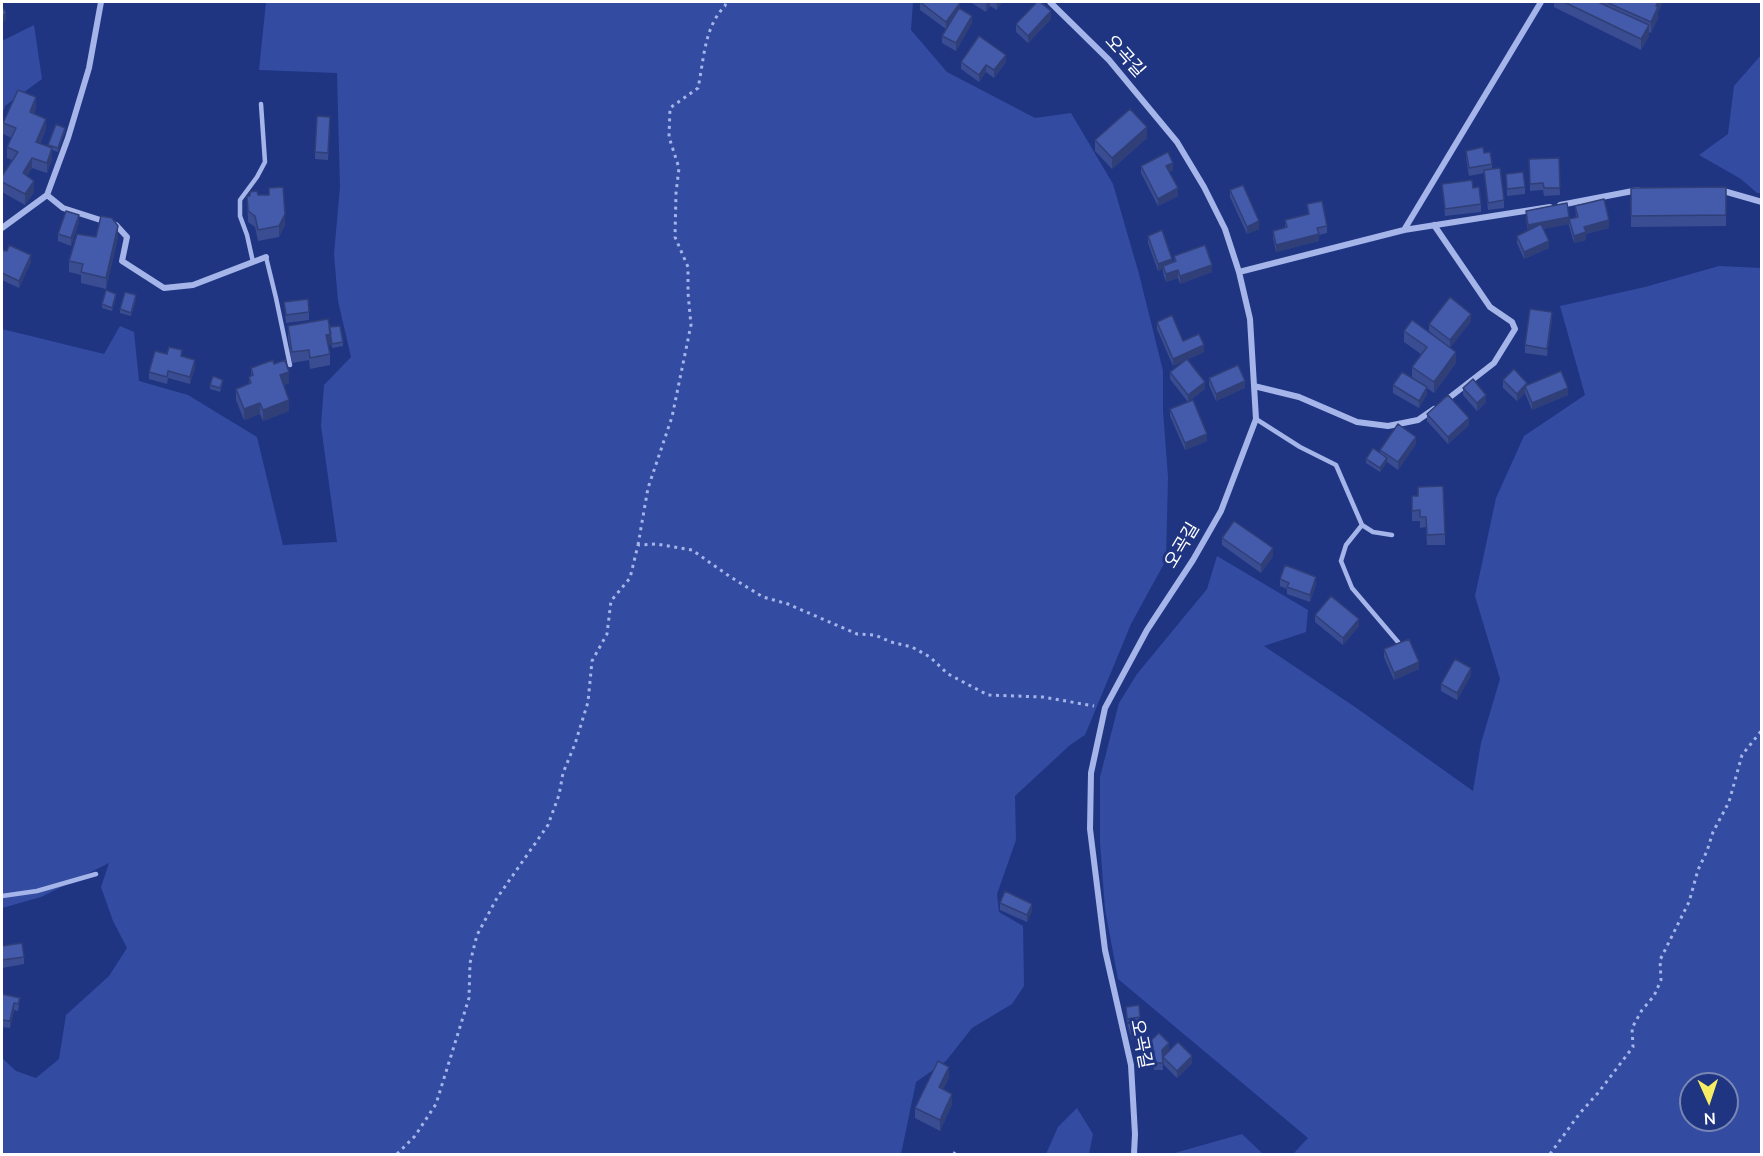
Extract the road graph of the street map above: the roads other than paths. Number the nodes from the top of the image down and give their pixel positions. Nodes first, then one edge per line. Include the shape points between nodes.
1 (101, 2) edge
2 (1050, 2) edge
3 (1541, 2) edge
4 (261, 104) dead end
5 (1648, 190) edge
6 (1716, 190) edge
7 (47, 195) junction
8 (1761, 202) edge
9 (1434, 225) junction
10 (2, 228) edge
11 (1404, 230) junction
12 (266, 257) joint
13 (253, 262) junction
14 (1239, 272) junction
15 (290, 365) dead end
16 (1254, 386) junction
17 (1256, 419) junction
18 (1362, 525) junction
19 (1392, 535) dead end
20 (1398, 642) edge
21 (96, 874) dead end
22 (2, 896) edge
23 (1134, 1155) edge

1 - 7 street via 89,68
2 - 14 street, 오곡길 via 1109,60 1177,141 1225,230
3 - 11 street
4 - 13 lane via 265,162 240,200 240,216
5 - 9 street
6 - 8 street
7 - 10 street
7 - 13 street via 63,208 116,225 127,237 122,261 164,288 193,285
9 - 11 street
9 - 16 street via 1490,308 1512,322 1515,329 1494,363 1418,420 1388,426 1357,422 1299,397
11 - 14 street
12 - 13 street
12 - 15 lane
14 - 16 street, 오곡길 via 1250,319
16 - 17 street, 오곡길
17 - 18 lane via 1336,465
17 - 23 street, 오곡길 via 1221,510 1147,630 1105,708 1091,773 1090,829 1105,950 1131,1065
18 - 19 lane via 1373,532
18 - 20 lane via 1346,545 1341,561 1352,588
21 - 22 lane via 37,891

